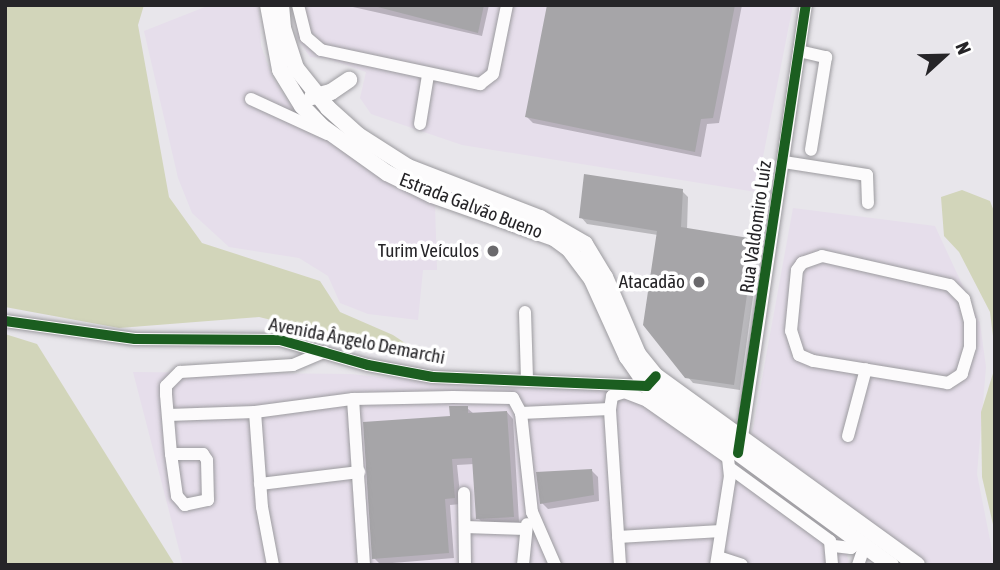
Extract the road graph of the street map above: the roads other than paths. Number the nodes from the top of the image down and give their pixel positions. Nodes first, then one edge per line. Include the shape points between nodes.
1 (269, 5) edge
2 (281, 5) edge
3 (298, 5) edge
4 (507, 5) edge
5 (806, 5) edge
6 (799, 51) junction
7 (428, 75) junction
8 (349, 80) dead end
9 (319, 97) junction
10 (251, 99) dead end
11 (420, 124) dead end
12 (338, 138) junction
13 (811, 150) dead end
14 (784, 162) junction
15 (868, 203) dead end
16 (526, 312) dead end
17 (5, 320) edge
18 (324, 352) junction
19 (866, 369) junction
20 (527, 381) junction
21 (652, 381) junction
22 (353, 399) junction
23 (610, 409) junction
24 (255, 412) junction
25 (521, 413) junction
26 (168, 415) junction
27 (848, 436) dead end
28 (737, 453) junction
29 (171, 454) junction
30 (359, 472) junction
31 (260, 484) junction
32 (464, 493) dead end
33 (532, 512) junction
34 (465, 527) junction
35 (525, 529) junction
36 (722, 531) junction
37 (618, 537) junction
38 (834, 546) junction
39 (867, 551) edge
40 (717, 561) edge
41 (274, 565) edge
42 (364, 565) edge
43 (466, 565) edge
44 (523, 565) edge
45 (555, 565) edge
46 (620, 565) edge
47 (741, 565) edge
48 (832, 565) edge
49 (858, 565) edge
50 (891, 565) edge
51 (918, 565) edge

1 - 9 main road via 297,85 305,94
1 - 12 main road, Estrada Galvão Bueno via 280,70 302,106
2 - 9 main road, Estrada Galvão Bueno via 291,60
3 - 7 street via 306,37 321,50
4 - 7 street via 489,79 480,84
5 - 6 street, Rua Valdomiro Luíz
6 - 13 street via 826,57
6 - 14 street, Rua Valdomiro Luíz
7 - 11 street
8 - 9 main road
9 - 21 main road, Estrada Galvão Bueno via 358,135 408,167 540,218 585,244
10 - 12 street
12 - 21 main road, Estrada Galvão Bueno via 387,173 432,195 533,230 569,249 592,280 627,357
14 - 15 street via 867,175
14 - 28 street, Rua Valdomiro Luíz
16 - 20 street
17 - 18 street, Avenida Ângelo Demarchi via 135,339 280,340
18 - 20 street, Avenida Ângelo Demarchi via 433,377
18 - 26 street via 293,365 180,372 166,387
19 - 19 street via 948,383 962,373 970,347 964,299 939,280 821,256 802,263 797,270 792,344 799,355 813,361
19 - 27 street
20 - 21 street, Avenida Ângelo Demarchi
21 - 28 main road
22 - 24 street
22 - 25 street via 504,397 518,401
22 - 30 street
23 - 25 street
23 - 28 street via 615,394 635,394 722,452
23 - 37 street
24 - 26 street
24 - 31 street
25 - 33 street
26 - 29 street
28 - 36 street, Rua Valdomiro Luíz
28 - 38 street
28 - 39 main road
28 - 51 main road
29 - 29 street via 178,501 203,503 209,495 207,460 195,452
30 - 31 street
30 - 42 street
31 - 41 street
32 - 34 street
33 - 35 street
33 - 45 street
34 - 35 street
34 - 43 street
35 - 44 street
36 - 37 street
36 - 40 street, Rua Valdomiro Luíz
37 - 46 street
38 - 39 street
38 - 48 street
39 - 49 street
39 - 50 main road
40 - 47 street

